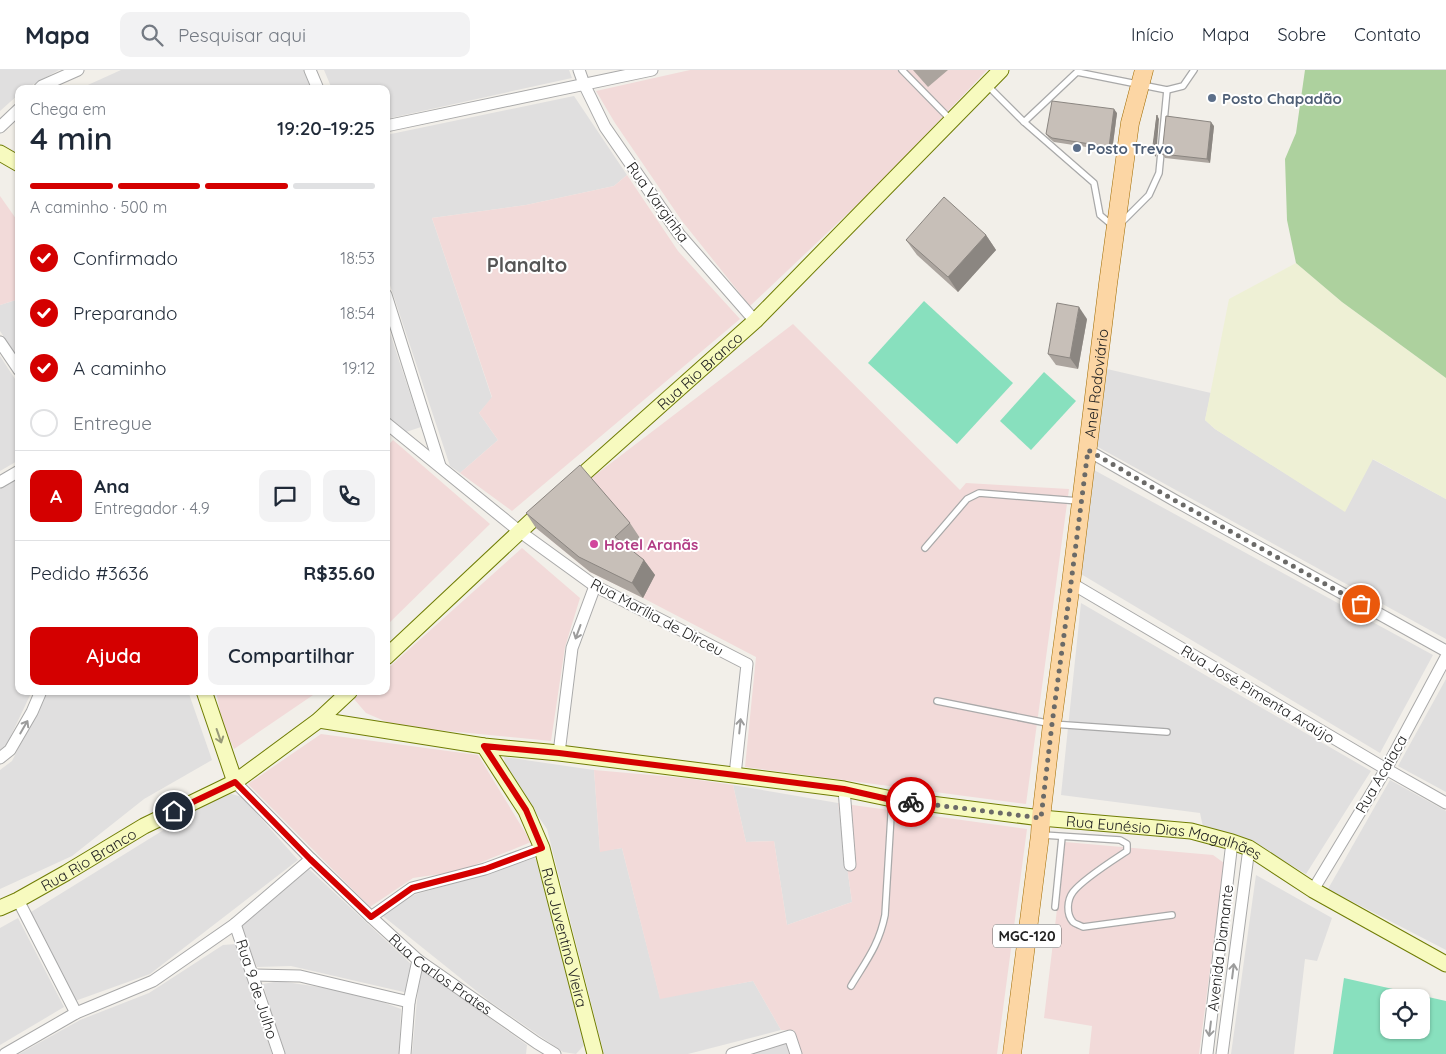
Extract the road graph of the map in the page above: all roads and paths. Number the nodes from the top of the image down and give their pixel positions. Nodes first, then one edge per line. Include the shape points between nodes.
1 (78, 70) edge
2 (310, 70) edge
3 (579, 70) edge
4 (652, 70) edge
5 (902, 70) edge
6 (1001, 70) edge
7 (1194, 70) edge
8 (1143, 78) edge
9 (584, 84) junction
10 (44, 85) edge
11 (316, 85) edge
12 (986, 85) junction
13 (1167, 90) junction
14 (15, 113) edge
15 (952, 121) junction
16 (1024, 122) junction
17 (390, 125) edge
18 (0, 127) edge
19 (0, 153) edge
20 (15, 162) edge
21 (1116, 228) junction
22 (390, 308) edge
23 (755, 321) junction
24 (0, 342) edge
25 (15, 364) edge
26 (390, 426) edge
27 (1088, 450) junction
28 (440, 466) junction
29 (15, 473) edge
30 (0, 482) edge
31 (1081, 502) junction
32 (519, 531) junction
33 (926, 548) dead end
34 (1071, 583) junction
35 (595, 586) junction
36 (1446, 651) edge
37 (390, 653) edge
38 (1446, 657) edge
39 (39, 695) edge
40 (205, 695) edge
41 (346, 695) edge
42 (937, 701) dead end
43 (319, 720) junction
44 (1052, 724) junction
45 (1167, 732) dead end
46 (484, 746) junction
47 (559, 753) junction
48 (0, 758) edge
49 (1386, 769) junction
50 (735, 775) junction
51 (235, 782) junction
52 (844, 789) junction
53 (892, 800) junction
54 (1446, 803) edge
55 (1041, 818) junction
56 (1040, 835) junction
57 (1062, 837) junction
58 (1232, 842) junction
59 (542, 848) junction
60 (1248, 848) junction
61 (310, 859) junction
62 (850, 865) dead end
63 (1313, 890) junction
64 (18, 900) junction
65 (1055, 906) dead end
66 (0, 908) edge
67 (1172, 915) dead end
68 (371, 917) junction
69 (235, 924) junction
70 (418, 960) junction
71 (1446, 964) edge
72 (254, 975) junction
73 (851, 986) dead end
74 (409, 1002) junction
75 (76, 1013) junction
76 (537, 1048) edge
77 (592, 1051) edge
78 (5, 1054) edge
79 (279, 1054) edge
80 (405, 1054) edge
81 (555, 1054) edge
82 (732, 1054) edge
83 (796, 1054) edge
84 (1012, 1054) edge
85 (1207, 1054) edge
86 (1222, 1054) edge

1 - 10 street
2 - 11 street
3 - 9 street, Rua Varginha
4 - 9 street
5 - 15 lane
6 - 12 main road, Rua Rio Branco
7 - 13 lane via 1182,86
8 - 13 lane
8 - 16 lane via 1077,72
8 - 21 main road, Anel Rodoviário / MGC-120 via 1130,123
9 - 17 street
9 - 23 street, Rua Varginha via 605,127 679,234
12 - 15 main road, Rua Rio Branco
12 - 16 lane
13 - 21 lane via 1159,173 1149,195
14 - 18 street
15 - 23 main road, Rua Rio Branco
16 - 21 lane via 1094,183 1100,215
19 - 20 main road
21 - 27 main road, Anel Rodoviário / MGC-120
22 - 28 street
23 - 32 main road, Rua Rio Branco
24 - 25 street
26 - 28 street, Rua Marília de Dirceu
27 - 31 main road, Anel Rodoviário / MGC-120
27 - 36 street
28 - 32 street, Rua Marília de Dirceu
29 - 30 street
31 - 33 lane via 979,493 967,500
31 - 34 main road, Anel Rodoviário / MGC-120
32 - 35 street, Rua Marília de Dirceu
32 - 37 main road, Rua Rio Branco
34 - 44 main road, Anel Rodoviário / MGC-120
34 - 49 street, Rua José Pimenta Araújo
35 -> 47 street via 572,648
50 -> 35 street, Rua Marília de Dirceu via 747,664
38 - 49 street, Rua Acaiaca
48 -> 39 street via 10,750
40 -> 51 main road, Rua Carlos Prates
41 - 43 main road, Rua Rio Branco
42 - 44 lane
43 - 46 main road, Rua Eunésio Dias Magalhães
43 - 51 main road, Rua Rio Branco
44 - 45 lane
44 - 55 main road, Anel Rodoviário / MGC-120
46 - 47 main road, Rua Eunésio Dias Magalhães
46 - 59 main road, Rua Juventino Vieira via 526,810
47 - 50 main road, Rua Eunésio Dias Magalhães
49 - 54 street, Rua José Pimenta Araújo
49 - 63 street, Rua Acaiaca
50 - 52 main road, Rua Eunésio Dias Magalhães
51 - 61 street, Rua Carlos Prates
51 - 64 main road, Rua Rio Branco via 144,826
52 - 53 main road, Rua Eunésio Dias Magalhães
52 - 62 street
53 - 55 main road, Rua Eunésio Dias Magalhães
53 - 73 lane via 882,931
55 - 56 main road, Anel Rodoviário / MGC-120
55 - 58 main road, Rua Eunésio Dias Magalhães via 1191,831
56 - 57 lane
56 - 84 main road, Anel Rodoviário / MGC-120
57 - 65 lane
57 - 67 lane via 1120,840 1128,847 1071,894 1068,915 1074,923 1084,927
58 - 60 main road, Rua Eunésio Dias Magalhães
58 -> 85 street, Avenida Diamante
59 - 68 street via 485,869 412,888
59 - 77 main road, Rua Juventino Vieira
60 - 63 main road, Rua Eunésio Dias Magalhães
86 -> 60 street, Avenida Diamante
61 - 68 street, Rua Carlos Prates
61 - 69 street
63 - 71 main road, Rua Eunésio Dias Magalhães
64 - 66 main road, Rua Rio Branco
64 - 75 street
68 - 70 street, Rua Carlos Prates
69 - 72 street, Rua 9 de Julho
69 - 75 street via 153,981
70 - 74 street
70 - 76 street, Rua Carlos Prates
72 - 74 street via 300,976
72 - 79 street, Rua 9 de Julho
74 - 80 street
75 - 78 street
76 - 81 street, Rua Carlos Prates
82 - 83 street via 790,1036

